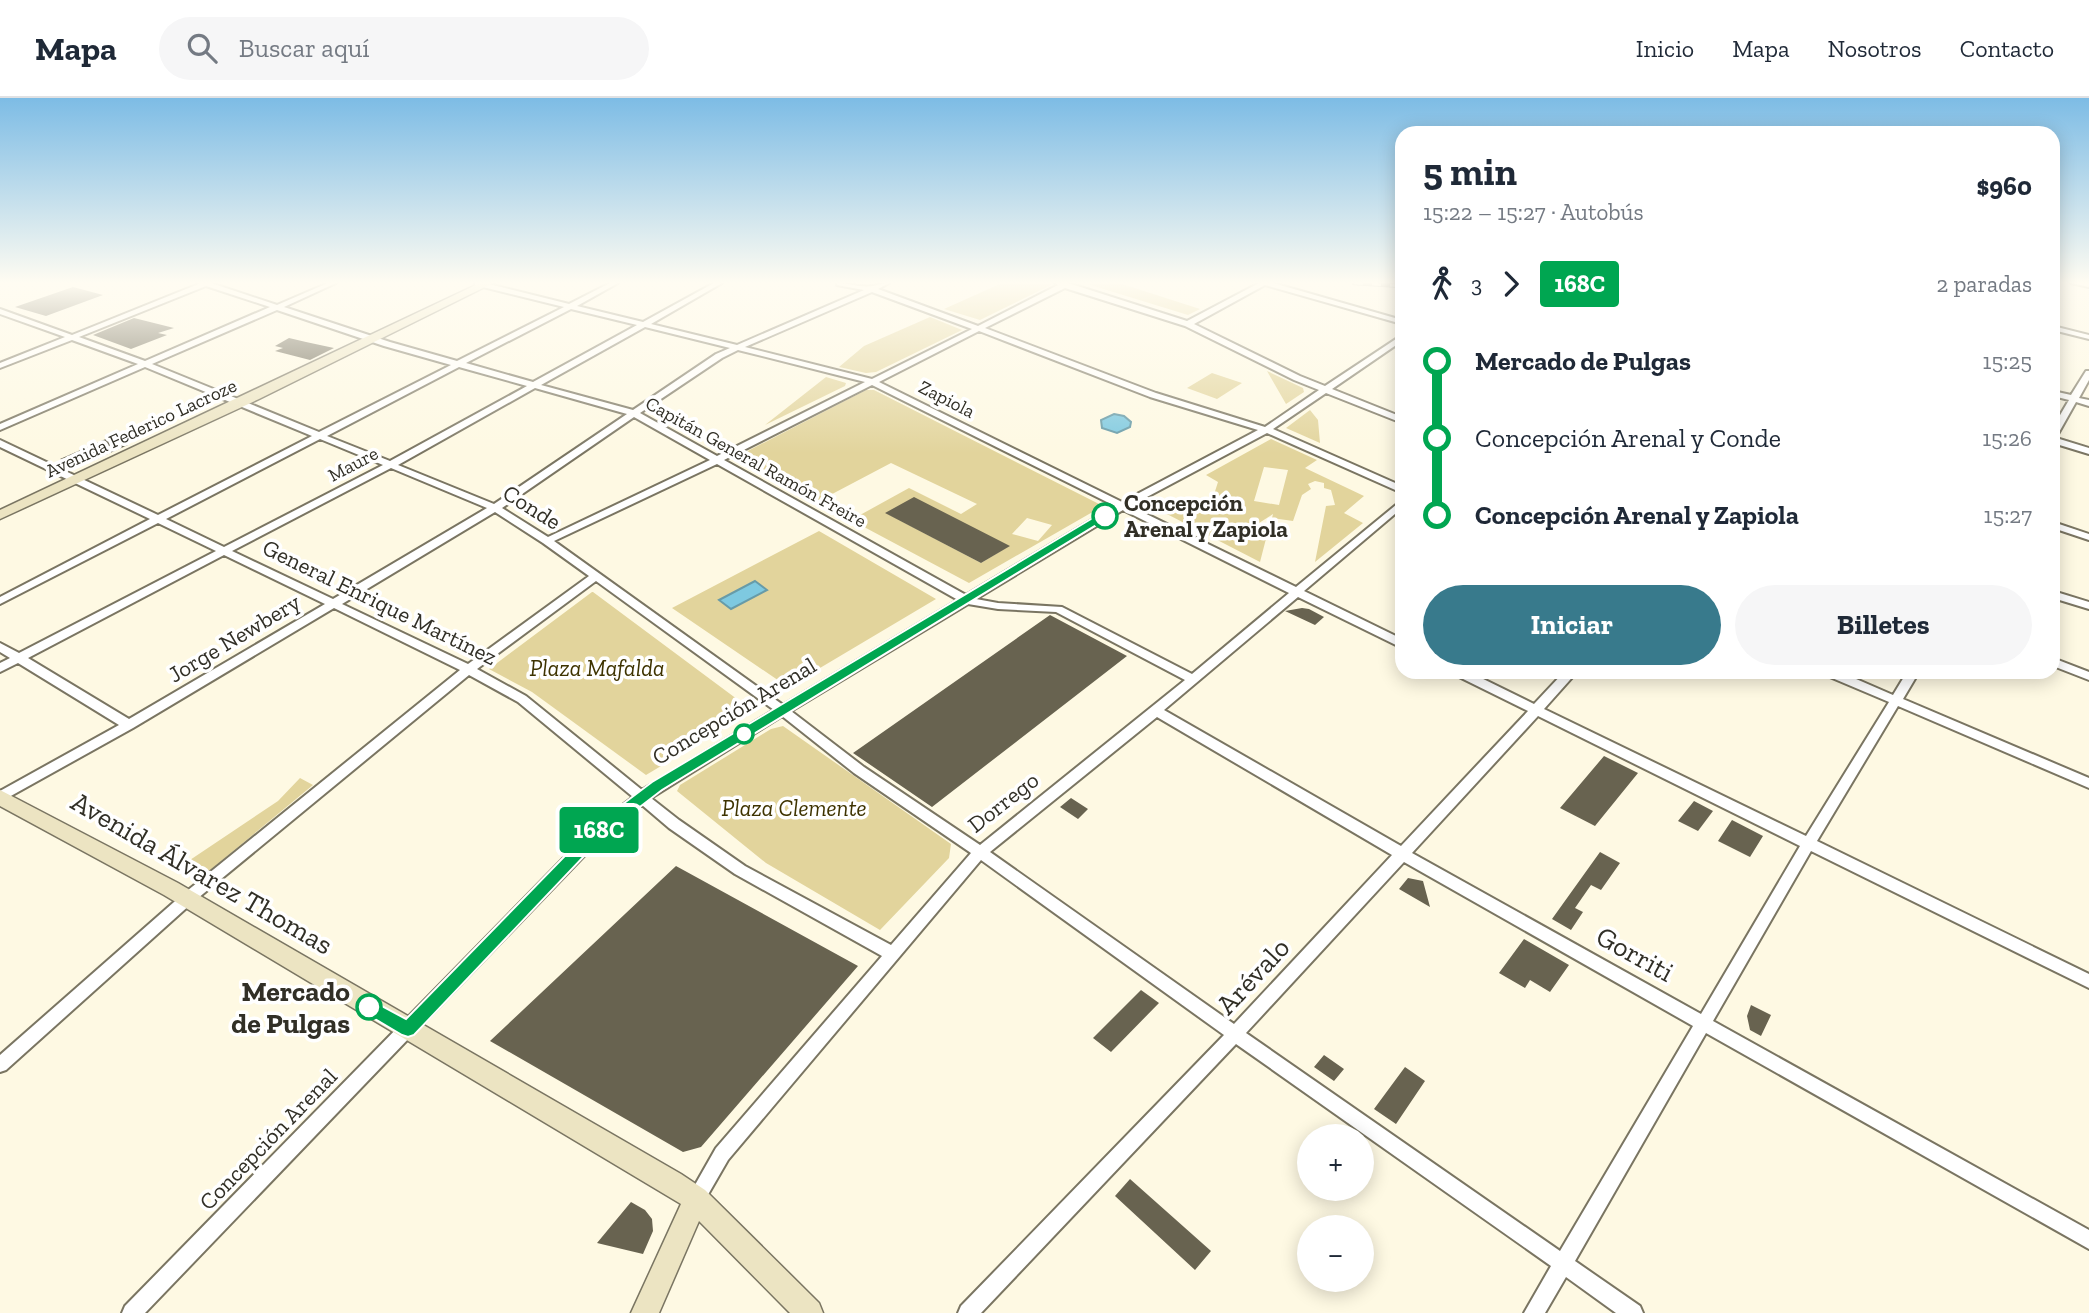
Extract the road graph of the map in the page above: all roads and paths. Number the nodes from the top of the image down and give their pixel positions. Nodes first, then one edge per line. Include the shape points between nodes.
1 (68, 340) edge
2 (82, 340) edge
3 (201, 340) edge
4 (370, 340) edge
5 (374, 340) edge
6 (504, 340) edge
7 (615, 340) edge
8 (705, 340) edge
9 (751, 340) edge
10 (954, 340) edge
11 (1009, 340) edge
12 (1221, 340) edge
13 (1395, 342) edge
14 (734, 347) junction
15 (457, 363) junction
16 (145, 364) junction
17 (0, 366) edge
18 (2089, 373) edge
19 (870, 381) junction
20 (536, 384) junction
21 (1325, 390) junction
22 (2060, 395) edge
23 (2075, 399) junction
24 (241, 403) junction
25 (2089, 403) edge
26 (633, 413) junction
27 (1395, 417) edge
28 (2060, 423) edge
29 (0, 427) edge
30 (1266, 430) junction
31 (319, 436) junction
32 (2060, 442) edge
33 (0, 443) edge
34 (2089, 451) edge
35 (718, 460) junction
36 (390, 465) junction
37 (76, 480) junction
38 (1395, 487) edge
39 (1122, 506) junction
40 (495, 508) junction
41 (1395, 509) edge
42 (0, 515) edge
43 (157, 518) junction
44 (2060, 527) edge
45 (2089, 537) edge
46 (547, 541) junction
47 (225, 551) junction
48 (594, 577) junction
49 (1295, 593) junction
50 (2060, 596) edge
51 (966, 600) junction
52 (0, 601) edge
53 (332, 604) junction
54 (2089, 606) edge
55 (1395, 641) edge
56 (0, 648) edge
57 (19, 658) junction
58 (2060, 665) edge
59 (0, 668) edge
60 (468, 669) junction
61 (2089, 676) edge
62 (1194, 679) junction
63 (1473, 679) edge
64 (1565, 679) edge
65 (1846, 679) edge
66 (1909, 679) edge
67 (1896, 700) junction
68 (782, 710) junction
69 (1535, 710) junction
70 (1156, 711) junction
71 (129, 724) junction
72 (2089, 783) edge
73 (0, 797) edge
74 (641, 797) junction
75 (1810, 843) junction
76 (980, 852) junction
77 (1402, 854) junction
78 (187, 899) junction
79 (893, 954) junction
80 (2089, 981) edge
81 (1704, 1023) junction
82 (408, 1029) junction
83 (1235, 1034) junction
84 (0, 1065) edge
85 (696, 1199) junction
86 (2089, 1240) edge
87 (1562, 1264) junction
88 (132, 1313) edge
89 (645, 1313) edge
90 (809, 1313) edge
91 (968, 1313) edge
92 (1534, 1313) edge
93 (1633, 1313) edge

1 - 17 street
2 - 16 street, Conde
3 - 16 street
4 - 24 main road, Avenida Federico Lacroze
5 - 15 street, Capitán General Ramón Freire
6 - 15 street
7 - 20 street, Maure
8 - 14 street, Zapiola
9 - 14 street, Jorge Newbery
10 - 19 street
11 - 30 street via 1153,395
12 - 21 street
13 - 21 street, Concepción Arenal
14 - 19 street, Zapiola
14 - 26 street, Jorge Newbery
15 - 20 street, Capitán General Ramón Freire
15 - 31 street
16 - 24 street, Conde
16 - 29 street
18 - 23 street
19 - 35 street
19 - 39 street, Zapiola
20 - 26 street, Capitán General Ramón Freire
20 - 36 street, Maure
21 - 27 street
21 - 30 street, Concepción Arenal
22 - 23 street
23 - 25 street
23 - 28 street
24 - 31 street, Conde
24 - 37 main road, Avenida Federico Lacroze
26 - 35 street, Capitán General Ramón Freire
26 - 40 street, Jorge Newbery
30 - 38 street
30 - 39 street, Concepción Arenal
31 - 36 street, Conde
31 - 43 street
32 - 34 street
33 - 37 street, General Enrique Martínez
35 - 46 street
35 - 51 street, Capitán General Ramón Freire
36 - 40 street, Conde
36 - 47 street, Maure
37 - 42 main road, Avenida Federico Lacroze
37 - 43 street, General Enrique Martínez
39 - 49 street, Zapiola
39 - 51 street, Concepción Arenal
40 - 46 street, Conde
40 - 53 street, Jorge Newbery
41 - 49 street, Dorrego
43 - 47 street, General Enrique Martínez
43 - 52 street
44 - 45 street
46 - 48 street, Conde
47 - 53 street, General Enrique Martínez
47 - 57 street, Maure
48 - 60 street
48 - 68 street, Conde
49 - 55 street, Zapiola
49 - 62 street, Dorrego
50 - 54 street
51 - 62 street, Capitán General Ramón Freire via 1058,608
51 - 68 street, Concepción Arenal
53 - 60 street, General Enrique Martínez
53 - 71 street, Jorge Newbery
56 - 57 street
57 - 59 street, Maure
57 - 71 street
58 - 61 street
60 - 74 street, General Enrique Martínez via 522,699
60 - 78 street
62 - 70 street, Dorrego
63 - 69 street
64 - 69 street, Arévalo
65 - 67 street
66 - 67 street
67 - 72 street
67 - 75 street
68 - 74 street, Concepción Arenal
68 - 76 street, Conde via 859,770
69 - 75 street
69 - 77 street, Arévalo
70 - 76 street, Dorrego
70 - 77 street, Gorriti
71 - 73 street, Jorge Newbery
73 - 78 main road, Avenida Álvarez Thomas
74 - 79 street, General Enrique Martínez via 740,870
74 - 82 street, Concepción Arenal via 601,829
75 - 80 street
75 - 81 street
76 - 79 street, Dorrego
76 - 83 street, Conde
77 - 81 street, Gorriti
77 - 83 street, Arévalo
78 - 82 main road, Avenida Álvarez Thomas
78 - 84 street
79 - 85 street, Dorrego via 722,1154
81 - 86 street, Gorriti
81 - 87 street
82 - 85 main road, Avenida Álvarez Thomas
82 - 88 street, Concepción Arenal
83 - 87 street, Conde
83 - 91 street, Arévalo
85 - 89 main road
85 - 90 main road, Avenida Álvarez Thomas
87 - 92 street
87 - 93 street, Conde

